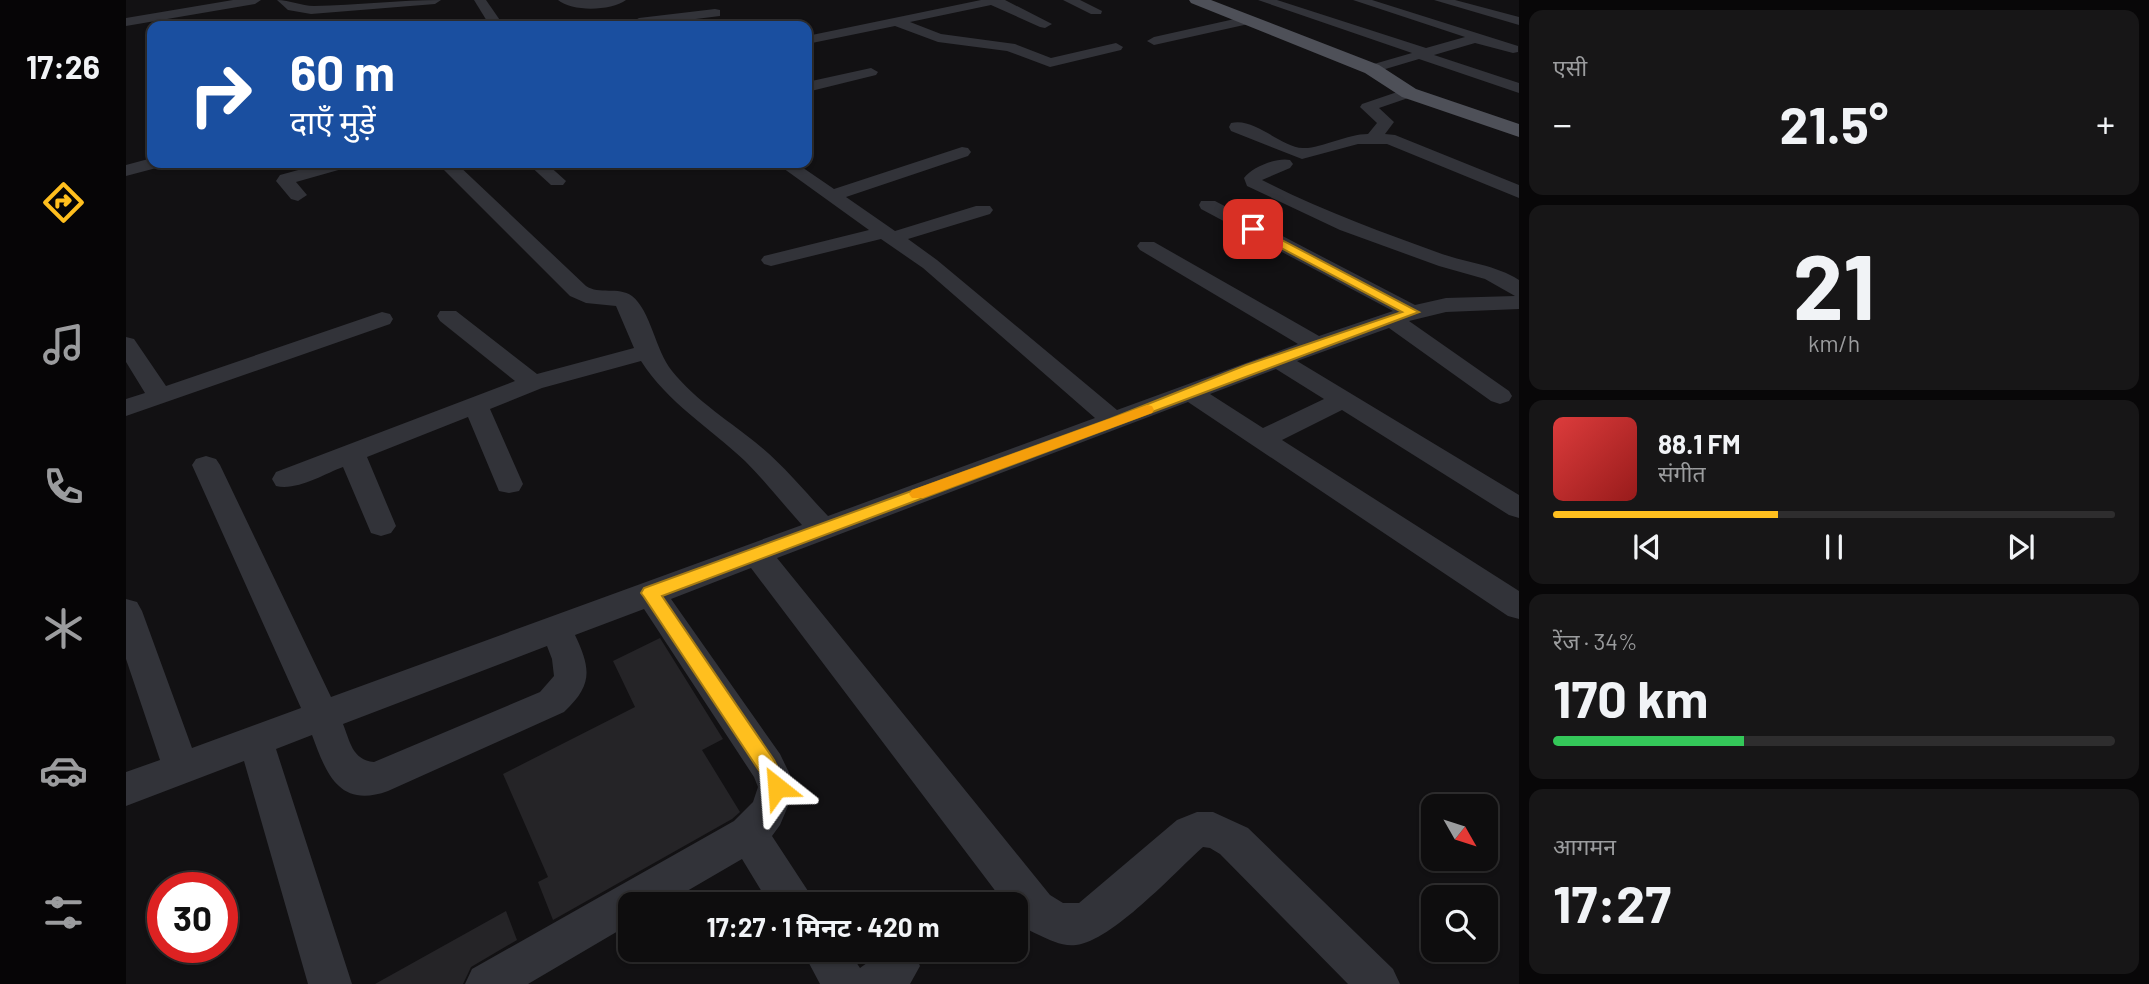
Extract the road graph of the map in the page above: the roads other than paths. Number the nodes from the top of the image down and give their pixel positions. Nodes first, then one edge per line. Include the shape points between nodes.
1 (256, 0) edge
2 (283, 0) edge
3 (435, 0) edge
4 (483, 0) edge
5 (620, 0) edge
6 (696, 0) edge
7 (1069, 0) edge
8 (1197, 0) edge
9 (1264, 0) edge
10 (1359, 0) edge
11 (1440, 0) edge
12 (995, 1) edge
13 (572, 7) edge
14 (1096, 10) dead end
15 (1248, 20) junction
16 (494, 21) edge
17 (652, 21) edge
18 (895, 21) junction
19 (1519, 21) edge
20 (126, 22) edge
21 (1045, 24) dead end
22 (812, 39) edge
23 (1478, 39) junction
24 (1154, 41) dead end
25 (1116, 47) dead end
26 (1517, 49) edge
27 (1423, 54) junction
28 (1372, 69) junction
29 (871, 72) dead end
30 (812, 86) edge
31 (1519, 88) edge
32 (1409, 93) junction
33 (1237, 127) dead end
34 (1519, 131) edge
35 (1374, 137) junction
36 (961, 152) dead end
37 (1283, 164) dead end
38 (147, 165) edge
39 (324, 168) edge
40 (451, 168) edge
41 (542, 168) edge
42 (792, 168) edge
43 (126, 171) edge
44 (557, 181) dead end
45 (1519, 192) edge
46 (298, 195) dead end
47 (833, 195) junction
48 (1208, 205) dead end
49 (983, 210) dead end
50 (890, 235) junction
51 (1147, 246) dead end
52 (771, 260) dead end
53 (1519, 290) edge
54 (1519, 302) edge
55 (448, 316) dead end
56 (1402, 316) junction
57 (382, 319) dead end
58 (126, 344) edge
59 (1317, 345) junction
60 (647, 352) junction
61 (1277, 359) junction
62 (533, 383) junction
63 (1191, 392) junction
64 (160, 396) junction
65 (1500, 396) dead end
66 (1343, 400) junction
67 (476, 406) junction
68 (126, 408) edge
69 (1115, 422) junction
70 (1262, 439) junction
71 (352, 454) junction
72 (206, 465) dead end
73 (286, 479) dead end
74 (509, 484) dead end
75 (1519, 508) edge
76 (381, 526) dead end
77 (822, 528) junction
78 (756, 553) junction
79 (650, 593) junction
80 (1519, 607) edge
81 (126, 611) edge
82 (555, 628) junction
83 (322, 716) junction
84 (256, 741) junction
85 (181, 769) junction
86 (126, 789) edge
87 (748, 834) junction
88 (786, 892) edge
89 (831, 962) edge
90 (330, 984) edge
91 (487, 984) edge
92 (845, 984) edge
93 (1378, 984) edge

1 - 20 street
2 - 3 street via 299,9 338,13
4 - 16 street
5 - 13 street
6 - 17 street via 720,16
7 - 14 street
8 - 15 main road
9 - 27 street
10 - 23 street via 1474,34
11 - 19 street
12 - 18 street
12 - 21 street
15 - 24 street
15 - 28 main road
18 - 22 street
18 - 25 street via 938,38 1010,47 1050,64
23 - 26 street
23 - 27 street
27 - 28 street
27 - 31 street
28 - 32 main road
29 - 30 street
32 - 34 main road
32 - 35 street via 1368,107 1386,122
33 - 35 street via 1301,154
35 - 45 street via 1407,144
36 - 47 street
37 - 53 street via 1256,175 1253,182 1375,235 1449,263 1497,275
38 - 43 street
39 - 46 street via 286,178
40 - 60 street via 578,291 624,301 632,309
41 - 44 street
42 - 47 street
47 - 50 street
48 - 56 street
49 - 50 street
50 - 52 street
50 - 69 street
51 - 59 street
54 - 56 street via 1446,304
55 - 62 street
56 - 59 street
56 - 65 street
57 - 64 street
58 - 64 street
59 - 61 street
60 - 62 street
60 - 77 street via 676,390 754,455
61 - 63 street
61 - 66 street
62 - 67 street
63 - 69 street
63 - 70 street
64 - 68 street
66 - 70 street
66 - 75 street
67 - 71 street
67 - 74 street
69 - 77 street
70 - 80 street
71 - 73 street
71 - 76 street
72 - 83 street
77 - 78 street
78 - 79 street
78 - 93 street via 1035,910 1054,921 1077,926 1092,919 1191,833 1204,827 1234,841
79 - 82 street
79 - 87 street via 777,787 767,813
81 - 85 street
82 - 83 street
82 - 83 street via 572,668 564,692 552,702 374,779 355,777 341,765
83 - 84 street
84 - 85 street
84 - 90 street
85 - 86 street
87 - 88 street
87 - 91 street
89 - 92 street

